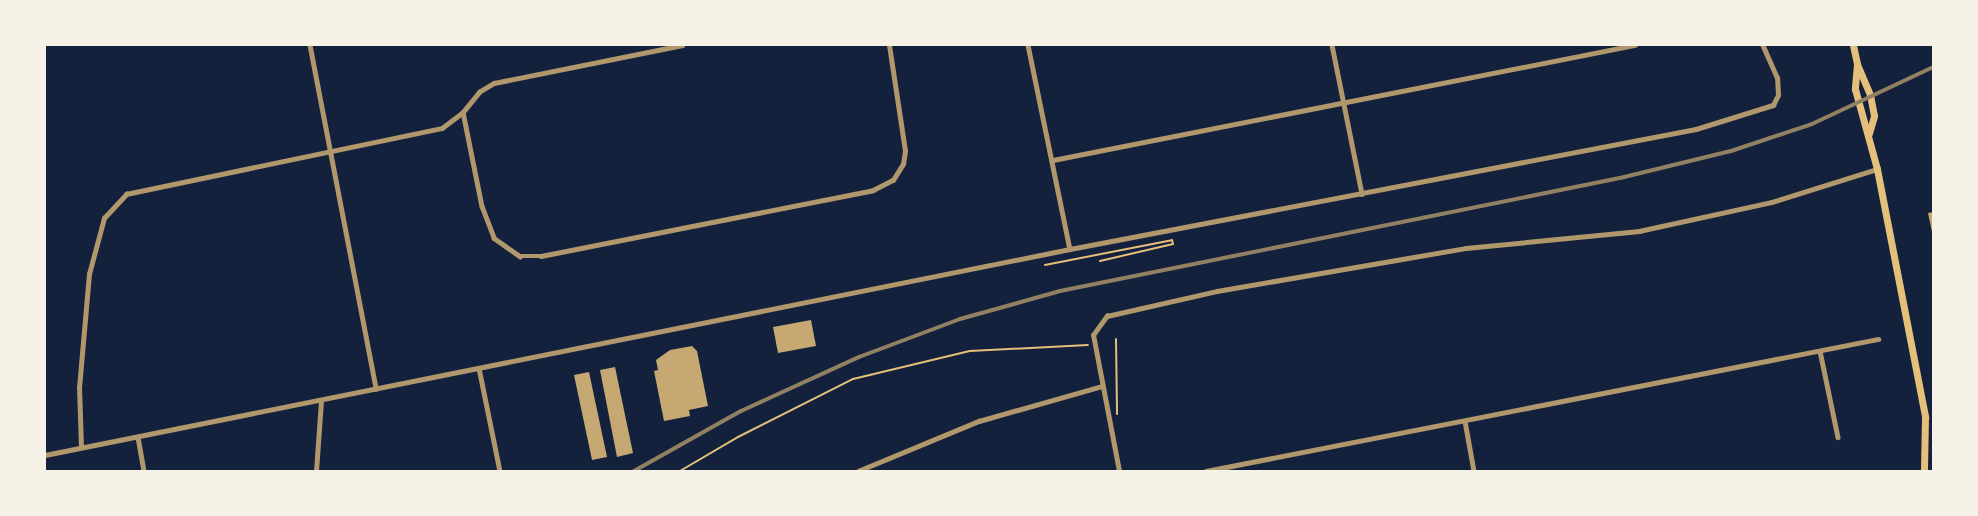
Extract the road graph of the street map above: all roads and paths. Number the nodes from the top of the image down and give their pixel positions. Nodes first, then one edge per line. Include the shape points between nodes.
1 (310, 45) edge
2 (681, 45) edge
3 (889, 45) edge
4 (1029, 45) edge
5 (1332, 45) edge
6 (1635, 45) edge
7 (1762, 45) edge
8 (1853, 45) edge
9 (1857, 64) junction
10 (1344, 102) junction
11 (464, 112) junction
12 (1869, 133) junction
13 (329, 151) junction
14 (1053, 160) junction
15 (1877, 169) junction
16 (1362, 194) junction
17 (1070, 249) junction
18 (1100, 261) dead end
19 (1045, 265) dead end
20 (1116, 339) dead end
21 (1878, 339) dead end
22 (1094, 345) junction
23 (1820, 351) junction
24 (479, 368) junction
25 (1102, 386) junction
26 (376, 389) junction
27 (321, 402) junction
28 (1117, 419) dead end
29 (1465, 421) junction
30 (138, 437) junction
31 (1838, 437) dead end
32 (81, 447) junction
33 (45, 455) edge
34 (144, 471) edge
35 (316, 471) edge
36 (500, 471) edge
37 (680, 471) edge
38 (858, 471) edge
39 (1119, 471) edge
40 (1206, 471) edge
41 (1474, 471) edge
42 (1924, 471) edge

1 - 13 street
2 - 11 street via 494,83 479,92
3 - 11 street via 905,151 903,164 892,180 873,190 541,256 520,256 494,238 482,206
4 - 14 street
5 - 10 street
6 - 10 street
7 - 16 street via 1777,78 1778,95 1773,105 1757,112 1696,129
8 - 9 main road
9 - 12 main road via 1855,89
9 - 12 main road via 1874,116
10 - 14 street
10 - 16 street
11 - 13 street via 442,128
12 - 15 main road
13 - 26 street
13 - 32 street via 135,190 117,200 99,231 84,307 79,388
14 - 17 street
15 - 22 street via 1772,202 1639,231 1466,248 1119,311 1096,327
15 - 42 main road via 1925,417
16 - 17 street
17 - 24 street
18 - 19 path via 1173,244 1172,240
20 - 28 path
21 - 23 street
22 - 25 street
22 - 37 path via 970,351 853,379
23 - 29 street
23 - 31 street
24 - 26 street
24 - 36 street
25 - 38 street via 979,421
25 - 39 street
26 - 27 street
27 - 30 street
27 - 35 street
29 - 40 street
29 - 41 street
30 - 32 street
30 - 34 street
32 - 33 street

